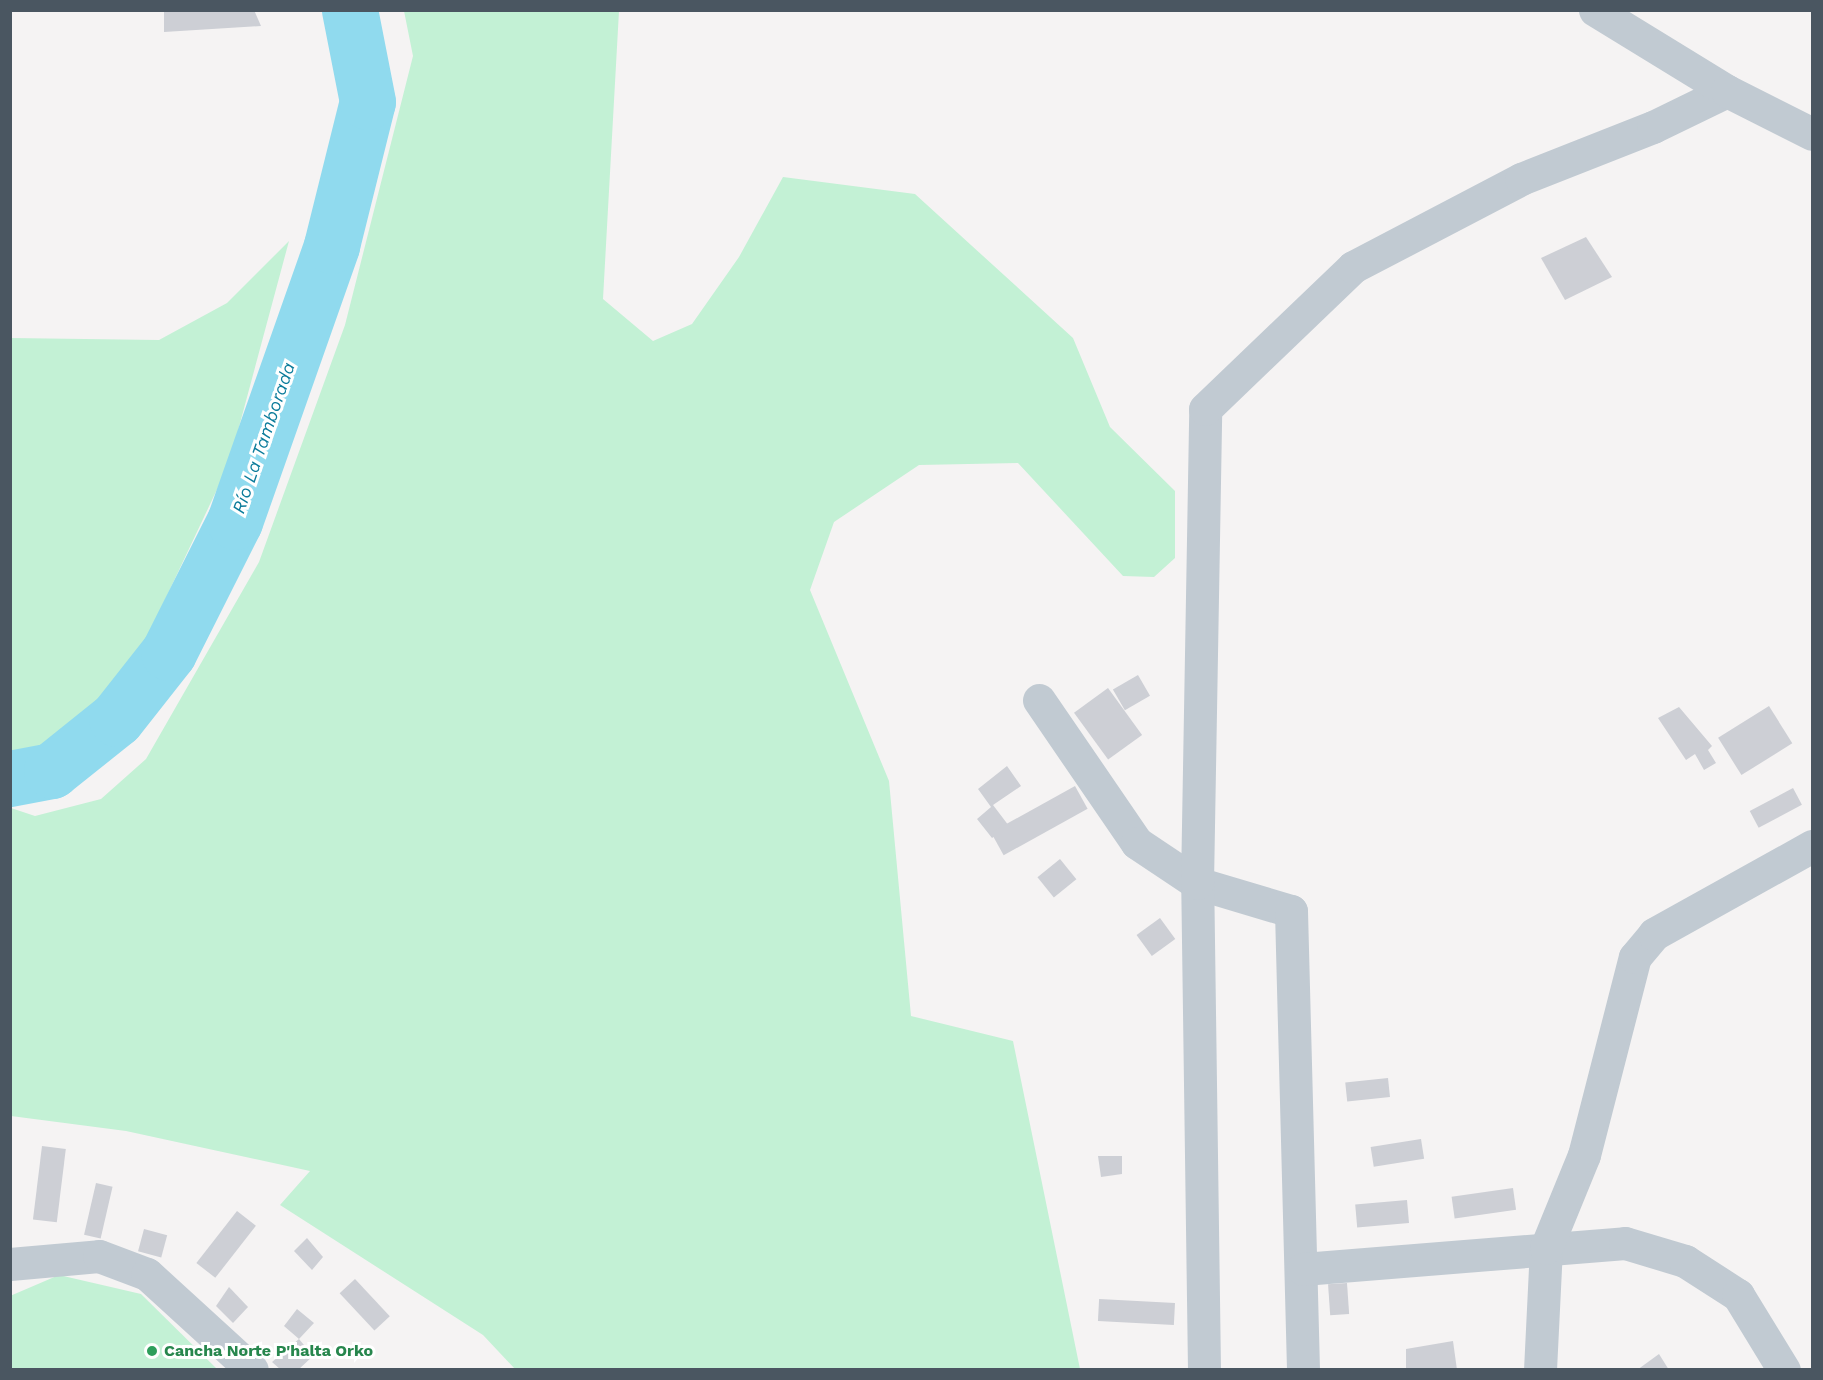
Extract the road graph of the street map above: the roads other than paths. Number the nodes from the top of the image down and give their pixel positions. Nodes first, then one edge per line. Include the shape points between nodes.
1 (1595, 10) edge
2 (1727, 91) junction
3 (1812, 134) edge
4 (1039, 700) dead end
5 (1812, 846) edge
6 (1197, 884) junction
7 (1546, 1248) junction
8 (10, 1264) edge
9 (1303, 1269) junction
10 (252, 1370) edge
11 (1204, 1370) edge
12 (1303, 1370) edge
13 (1540, 1370) edge
14 (1784, 1370) edge

1 - 2 street
2 - 3 street
2 - 6 street via 1653,127 1521,179 1353,267 1205,408
4 - 6 street via 1137,843
5 - 7 street via 1654,934 1635,957 1584,1155
6 - 9 street via 1291,911
6 - 11 street
7 - 9 street
7 - 13 street
7 - 14 street via 1625,1243 1685,1261 1738,1295
8 - 10 street via 99,1257 147,1274
9 - 12 street

